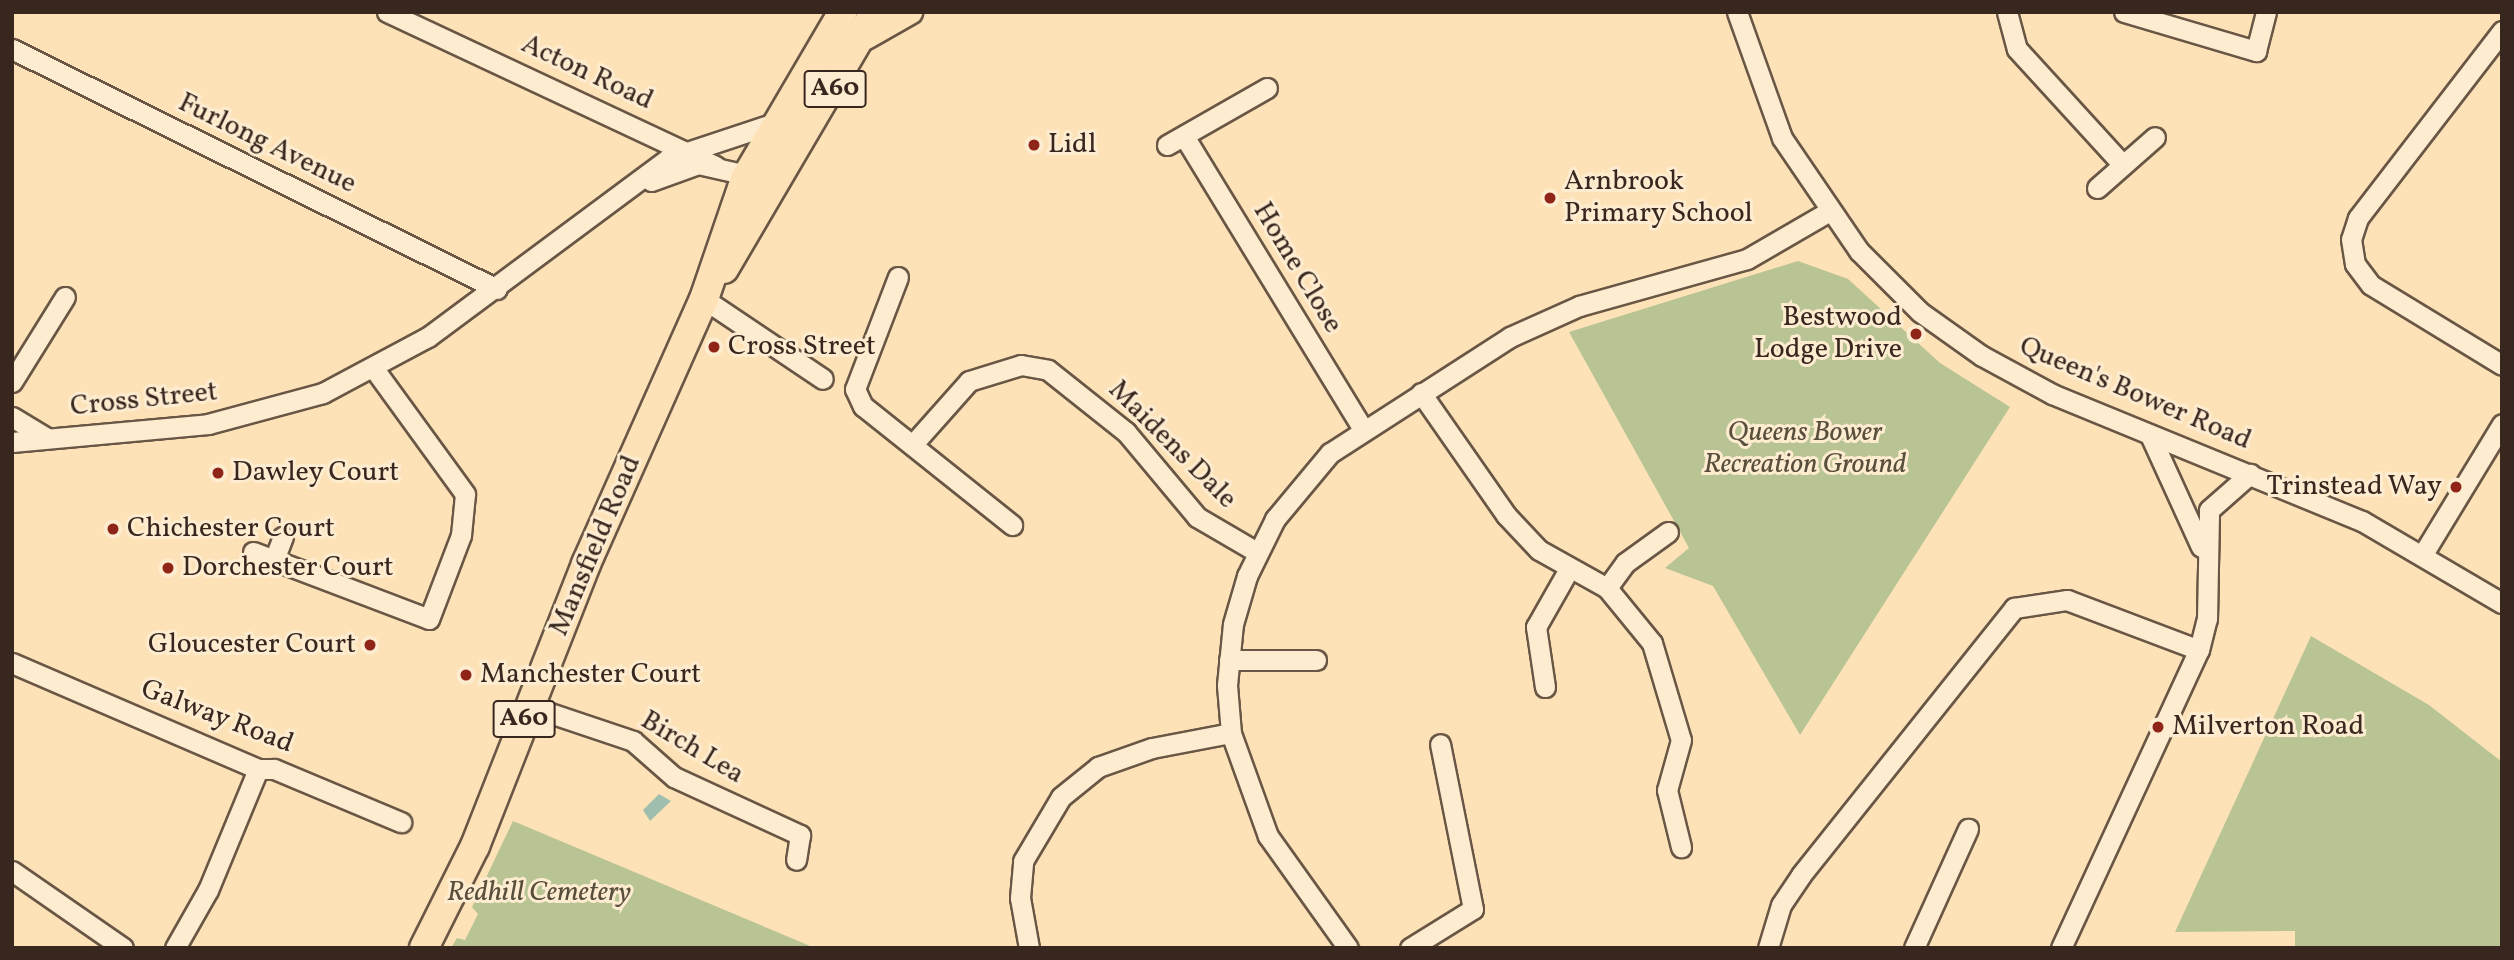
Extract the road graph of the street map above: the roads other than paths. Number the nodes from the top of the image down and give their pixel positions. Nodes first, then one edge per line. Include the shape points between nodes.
1 (387, 12) edge
2 (821, 12) edge
3 (844, 12) edge
4 (910, 12) edge
5 (1737, 12) edge
6 (2007, 12) edge
7 (2124, 12) edge
8 (2266, 12) edge
9 (871, 25) edge
10 (2502, 32) edge
11 (12, 49) edge
12 (1267, 88) dead end
13 (780, 115) junction
14 (2155, 136) dead end
15 (805, 141) junction
16 (687, 149) junction
17 (2123, 165) junction
18 (716, 166) junction
19 (745, 179) junction
20 (637, 187) junction
21 (2097, 188) dead end
22 (1828, 212) junction
23 (898, 276) dead end
24 (497, 289) junction
25 (65, 297) dead end
26 (704, 299) junction
27 (2502, 365) edge
28 (375, 370) junction
29 (823, 379) dead end
30 (12, 382) edge
31 (1421, 393) junction
32 (12, 417) edge
33 (2502, 424) edge
34 (1363, 429) junction
35 (2150, 435) junction
36 (47, 438) junction
37 (12, 442) edge
38 (914, 443) junction
39 (2250, 474) junction
40 (1012, 525) dead end
41 (1668, 532) dead end
42 (283, 537) dead end
43 (253, 552) dead end
44 (1257, 552) junction
45 (2423, 554) junction
46 (2204, 555) junction
47 (274, 560) junction
48 (1569, 569) junction
49 (1607, 589) junction
50 (2502, 603) edge
51 (2199, 650) junction
52 (1228, 660) junction
53 (1316, 660) dead end
54 (12, 663) edge
55 (1545, 687) dead end
56 (529, 706) junction
57 (1231, 733) junction
58 (1440, 744) dead end
59 (258, 769) junction
60 (401, 822) dead end
61 (1968, 829) dead end
62 (1681, 847) dead end
63 (796, 860) dead end
64 (12, 871) edge
65 (122, 948) edge
66 (175, 948) edge
67 (424, 948) edge
68 (1029, 948) edge
69 (1348, 948) edge
70 (1410, 948) edge
71 (1768, 948) edge
72 (1914, 948) edge
73 (2061, 948) edge

1 - 16 street, Acton Road
2 - 13 highway, Mansfield Road / A60
3 - 13 highway, Mansfield Road / A60
4 - 9 main road
5 - 22 street, Queen's Bower Road via 1778,128
6 - 17 street via 2017,49
7 - 8 street via 2256,51
9 - 15 highway, Mansfield Road / A60
10 - 27 street via 2358,218 2351,250 2371,285
11 - 24 street, Furlong Avenue
12 - 34 street, Home Close via 1176,141
13 - 16 street, Cross Street
13 - 19 highway, Mansfield Road / A60
14 - 17 street
15 - 19 street via 771,174
15 - 26 highway, Mansfield Road / A60
16 - 18 street, Acton Road
16 - 20 street, Cross Street
17 - 21 street
18 - 19 street, Cross Street
18 - 20 street, Cross Street via 681,168
19 - 26 highway, Mansfield Road / A60
20 - 24 street, Cross Street
22 - 31 street via 1747,259 1548,318
22 - 35 street, Queen's Bower Road via 1884,278 1964,344 2052,394
23 - 38 street via 855,389 863,406
24 - 28 street, Cross Street
25 - 30 street
26 - 29 street
26 - 56 highway, Mansfield Road / A60
28 - 36 street, Cross Street via 256,414
28 - 47 street via 465,494 461,535 429,619
31 - 34 street
31 - 48 street via 1506,515 1539,550
32 - 36 street
33 - 45 street
34 - 44 street via 1299,485
35 - 39 street, Queen's Bower Road
35 - 46 street
36 - 37 street, Cross Street
38 - 40 street
38 - 44 street, Maidens Dale via 970,382 1021,365 1048,370 1126,432 1197,517
39 - 45 street, Queen's Bower Road
39 - 46 street via 2210,510
41 - 49 street via 1625,563
42 - 47 street
43 - 47 street
44 - 52 street via 1240,598
45 - 50 street, Queen's Bower Road
46 - 51 street via 2207,619
48 - 49 street
48 - 55 street via 1536,627
49 - 62 street via 1637,619 1664,670 1681,740 1667,790
51 - 71 street via 2067,600 2014,608 1801,875 1781,905
51 - 73 street
52 - 53 street
52 - 57 street
54 - 59 street, Galway Road
56 - 63 street, Birch Lea via 633,741 674,777 800,835
56 - 67 highway, Mansfield Road / A60 via 470,859
57 - 68 street via 1152,748 1098,767 1060,797 1023,861 1020,898
57 - 69 street via 1268,836
58 - 70 street via 1473,909
59 - 60 street, Galway Road via 274,769
59 - 66 street via 208,890
61 - 72 street
64 - 65 street

